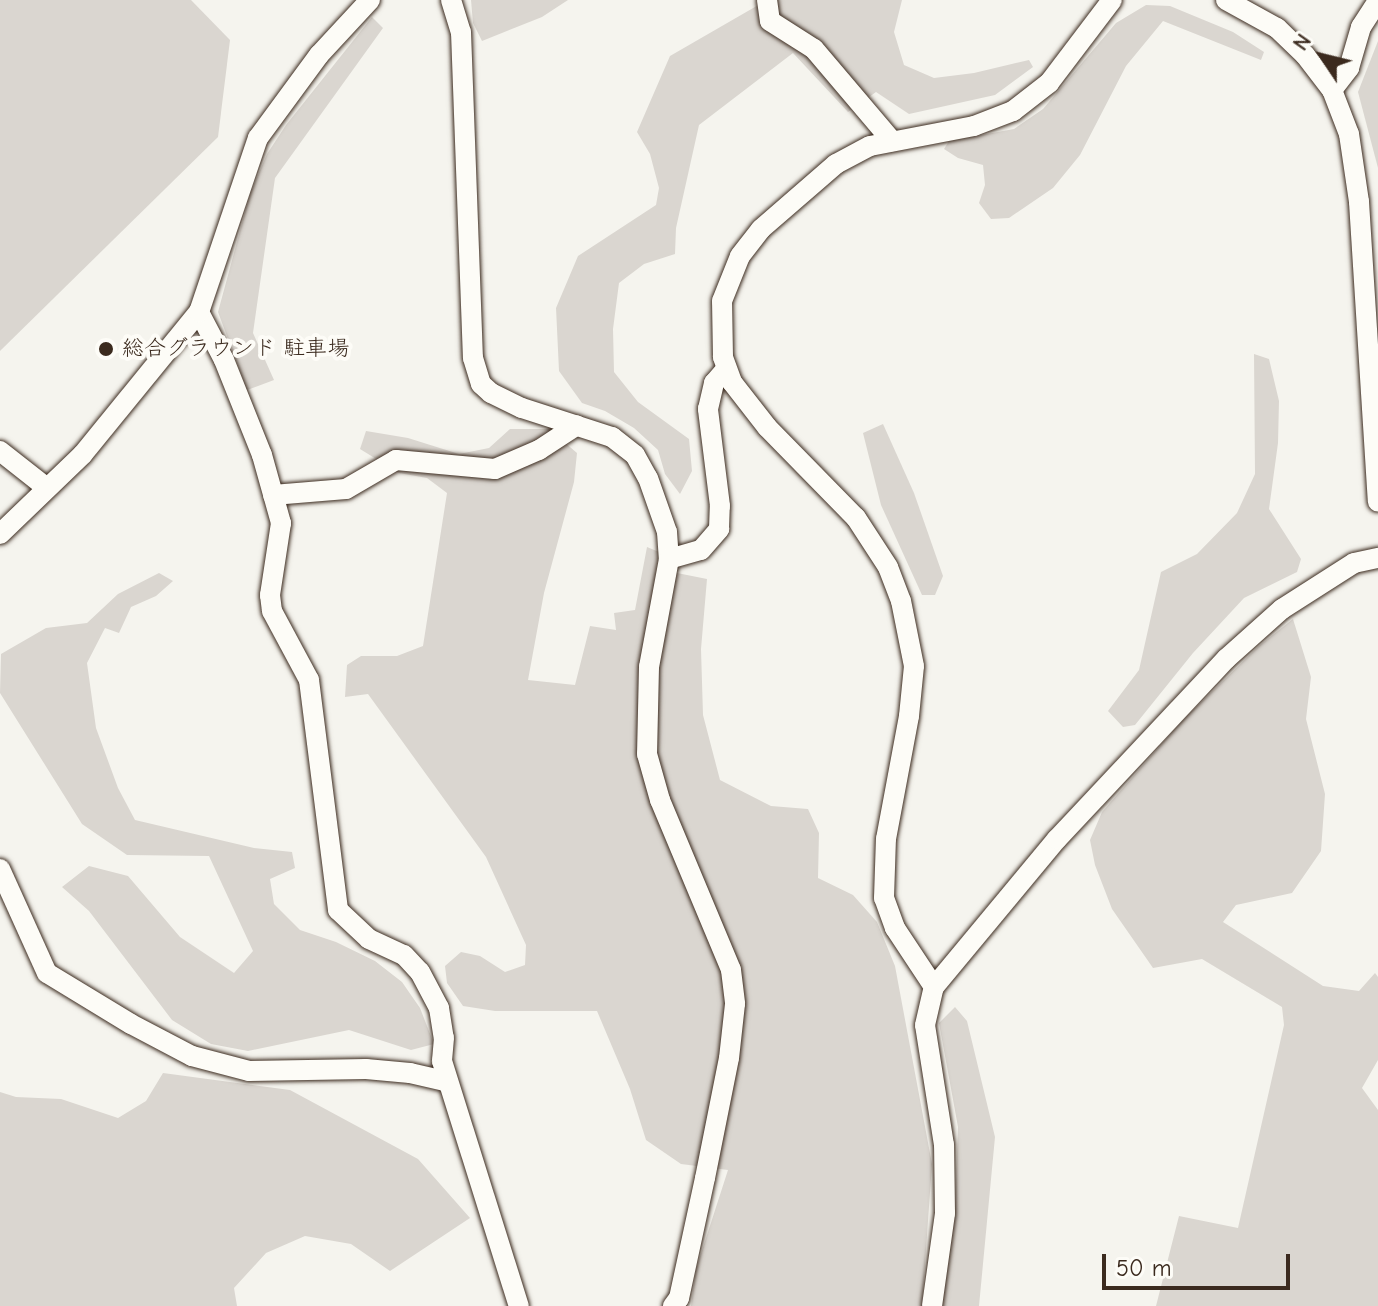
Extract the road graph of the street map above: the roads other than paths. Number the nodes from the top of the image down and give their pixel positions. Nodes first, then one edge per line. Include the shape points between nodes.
1 (370, 0) edge
2 (451, 0) edge
3 (767, 0) edge
4 (1112, 0) edge
5 (1226, 0) edge
6 (1378, 1) edge
7 (1332, 90) junction
8 (892, 141) junction
9 (199, 312) junction
10 (726, 369) junction
11 (577, 425) junction
12 (0, 451) edge
13 (47, 488) junction
14 (273, 495) junction
15 (1378, 501) edge
16 (0, 534) edge
17 (1378, 558) edge
18 (669, 559) junction
19 (0, 869) edge
20 (934, 987) junction
21 (448, 1082) junction
22 (519, 1306) edge
23 (673, 1306) edge
24 (932, 1306) edge

1 - 9 street via 319,55 258,138
2 - 11 street via 461,32 473,358 481,384 491,393
3 - 8 street via 770,21 814,49
4 - 8 street via 1031,100 996,120
5 - 7 street via 1277,28
6 - 7 street via 1361,27 1349,68
7 - 15 street via 1355,160
8 - 10 street via 836,164 776,214 740,256 722,301
9 - 13 street via 83,454
9 - 14 street via 224,360
10 - 18 street via 714,383 708,409 719,529 701,550
10 - 20 street via 767,427 856,518 888,567 901,601 914,666 886,839 884,898 895,928
11 - 14 street via 539,450 495,469 396,460 346,489
11 - 18 street via 612,437 635,455 667,532
12 - 13 street
13 - 16 street
14 - 21 street via 281,523 272,611 309,680 338,910 356,930 404,955 420,972 439,1008
17 - 20 street via 1354,563 1282,609 1226,659 1057,839
18 - 23 street via 649,667 647,754 660,800 731,970 735,1004 705,1178
19 - 21 street via 47,973 192,1056 249,1071 366,1069
20 - 24 street via 925,1025 944,1145 945,1213
21 - 22 street

